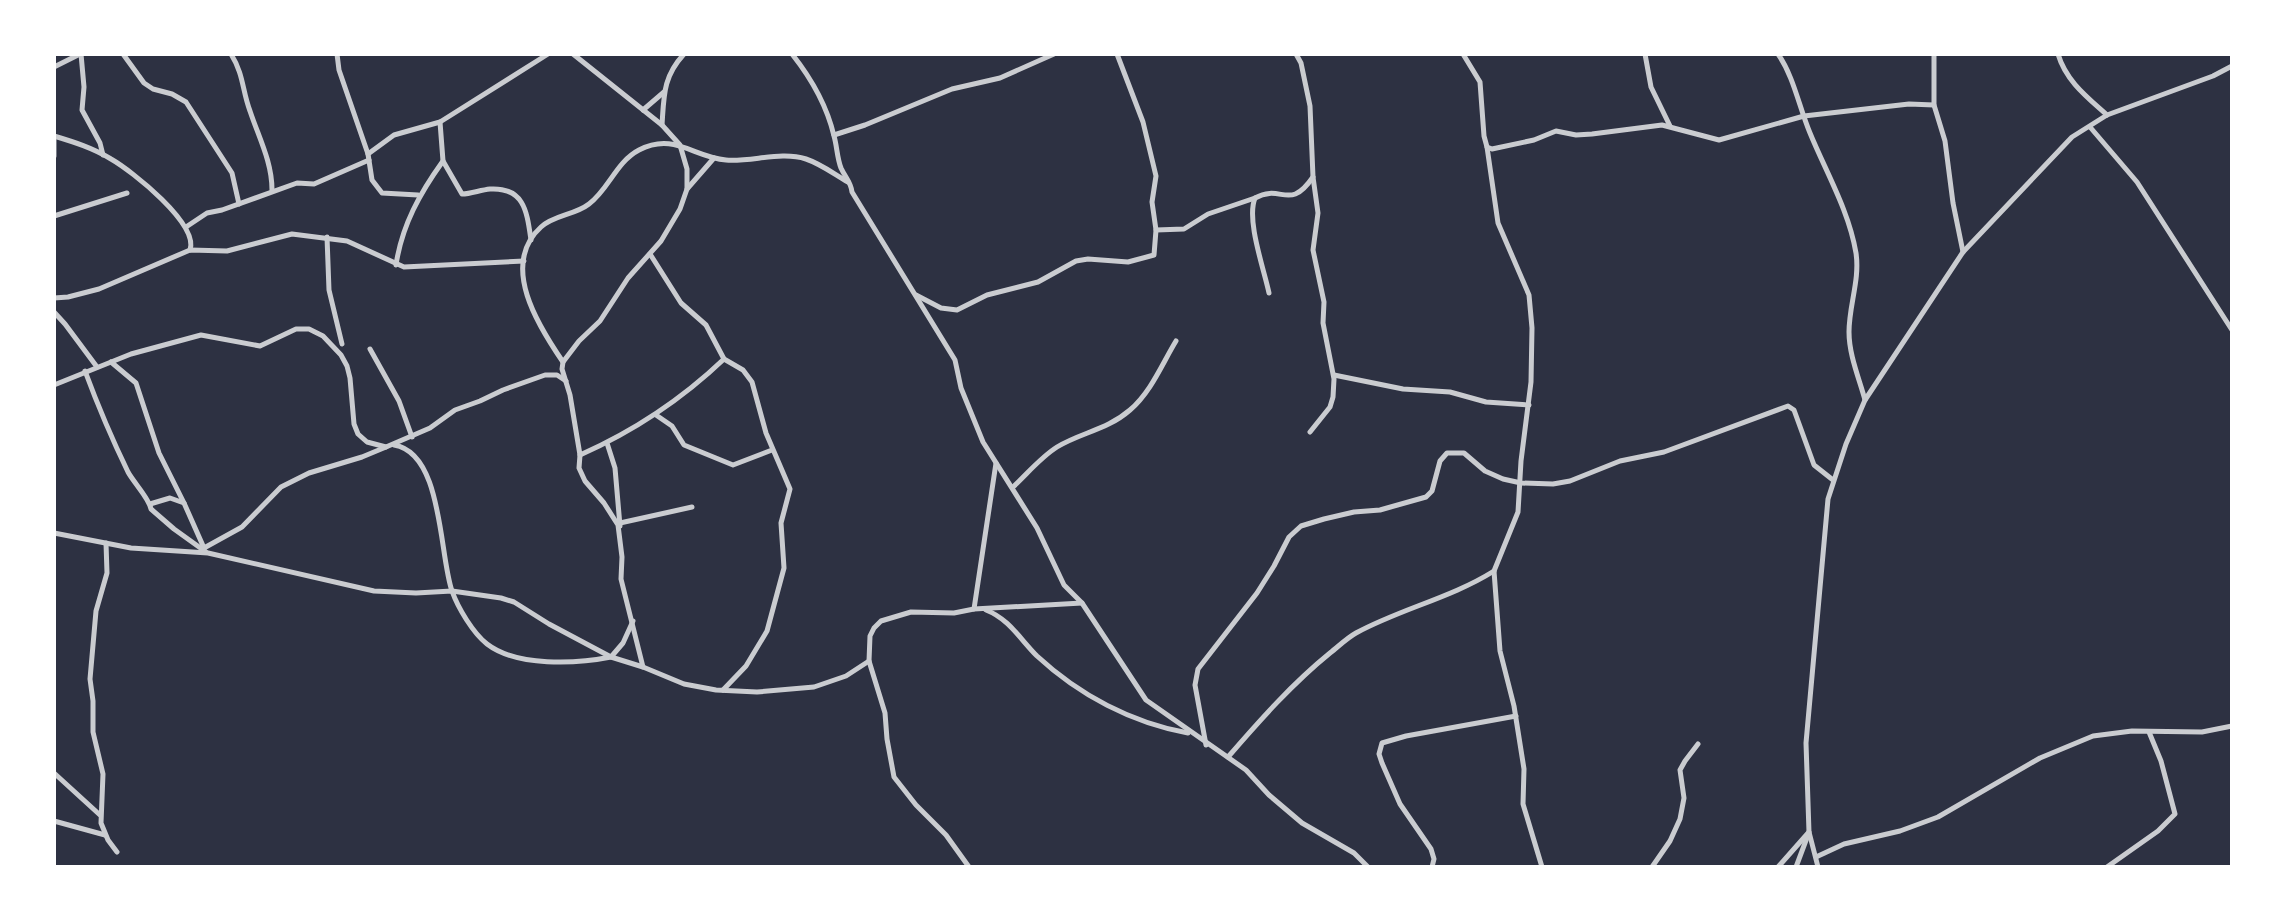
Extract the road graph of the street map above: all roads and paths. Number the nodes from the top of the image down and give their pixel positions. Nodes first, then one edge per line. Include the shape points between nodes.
1 (81, 54) edge
2 (123, 54) edge
3 (231, 54) edge
4 (337, 54) edge
5 (548, 54) edge
6 (573, 54) edge
7 (684, 54) edge
8 (792, 54) edge
9 (1054, 54) edge
10 (1117, 54) edge
11 (1296, 54) edge
12 (1463, 54) edge
13 (1645, 54) edge
14 (1778, 54) edge
15 (1934, 54) edge
16 (2058, 54) edge
17 (1045, 56) edge
18 (2232, 66) edge
19 (54, 67) edge
20 (664, 92) junction
21 (1934, 105) junction
22 (643, 110) junction
23 (2108, 115) junction
24 (1804, 116) junction
25 (440, 122) junction
26 (662, 125) junction
27 (1670, 126) junction
28 (2090, 127) junction
29 (834, 135) junction
30 (54, 137) edge
31 (680, 145) junction
32 (1487, 148) junction
33 (103, 155) junction
34 (54, 156) edge
35 (369, 157) junction
36 (714, 158) junction
37 (443, 160) junction
38 (1313, 177) junction
39 (851, 183) junction
40 (687, 189) junction
41 (272, 190) junction
42 (127, 193) dead end
43 (418, 195) junction
44 (1255, 198) junction
45 (239, 204) junction
46 (54, 216) edge
47 (186, 227) junction
48 (1156, 230) junction
49 (327, 237) junction
50 (531, 240) junction
51 (190, 250) junction
52 (1962, 253) junction
53 (650, 254) junction
54 (524, 261) junction
55 (396, 265) junction
56 (914, 293) junction
57 (1269, 293) dead end
58 (54, 298) edge
59 (54, 312) edge
60 (2232, 330) edge
61 (1176, 341) dead end
62 (342, 344) dead end
63 (370, 349) dead end
64 (724, 359) junction
65 (111, 362) junction
66 (563, 362) junction
67 (97, 368) junction
68 (85, 371) junction
69 (1334, 375) junction
70 (566, 381) junction
71 (54, 384) edge
72 (1865, 400) junction
73 (1529, 405) junction
74 (656, 415) junction
75 (1310, 432) dead end
76 (412, 437) junction
77 (607, 443) junction
78 (393, 445) junction
79 (386, 447) junction
80 (772, 450) junction
81 (580, 455) junction
82 (996, 462) junction
83 (1833, 480) junction
84 (1521, 483) junction
85 (1013, 487) junction
86 (184, 503) junction
87 (150, 504) junction
88 (692, 507) dead end
89 (620, 523) junction
90 (54, 533) edge
91 (620, 534) junction
92 (106, 542) junction
93 (204, 550) junction
94 (1494, 571) junction
95 (452, 591) junction
96 (1082, 603) junction
97 (983, 608) junction
98 (974, 609) junction
99 (634, 621) junction
100 (611, 657) junction
101 (869, 660) junction
102 (643, 667) junction
103 (723, 690) junction
104 (1516, 716) junction
105 (2232, 726) edge
106 (2149, 732) junction
107 (1191, 734) junction
108 (1698, 744) dead end
109 (1206, 745) junction
110 (1228, 757) junction
111 (54, 772) edge
112 (100, 815) junction
113 (54, 821) edge
114 (1809, 832) junction
115 (108, 835) junction
116 (117, 852) dead end
117 (1816, 857) junction
118 (969, 867) edge
119 (1368, 867) edge
120 (1432, 867) edge
121 (1542, 867) edge
122 (1652, 867) edge
123 (1778, 867) edge
124 (1796, 867) edge
125 (1818, 867) edge
126 (2107, 867) edge

1 - 19 street
1 - 33 street via 82,110
2 - 45 street via 144,83 186,102 232,173
3 - 41 street via 240,67
4 - 35 street
5 - 25 street
6 - 22 street
7 - 20 street via 673,66
8 - 29 street via 820,99
9 - 17 street
10 - 48 street via 1143,122 1156,176 1152,202
11 - 38 street via 1310,106
12 - 32 street via 1480,82
13 - 27 street via 1651,87
14 - 24 street
15 - 21 street
16 - 23 street via 2076,87
17 - 29 street via 1000,78 952,89
18 - 23 street
20 - 22 street
20 - 26 street
21 - 24 street
21 - 52 street via 1945,141
22 - 26 street
23 - 28 street
24 - 27 street via 1719,140
24 - 72 street via 1845,215 1855,252 1849,332
25 - 35 street via 394,135
25 - 37 street
26 - 31 street
27 - 32 street via 1584,135 1556,131 1524,143
28 - 52 street via 2072,137
28 - 60 street via 2137,183
29 - 39 street
30 - 33 street
30 - 34 street
31 - 36 street
31 - 40 street
31 - 50 street via 653,144 631,155 590,204 542,225
32 - 73 street via 1500,230 1529,295
33 - 47 street via 142,182
35 - 41 street via 314,184
35 - 43 street via 372,180 382,193
36 - 39 street via 792,156
36 - 40 street
37 - 43 street
37 - 50 street via 462,194 493,189 515,194 524,206
38 - 44 street via 1297,195 1267,193
38 - 69 street via 1318,213 1313,250
39 - 56 street via 852,192
40 - 53 street via 671,226
41 - 45 street
42 - 46 street
43 - 55 street
44 - 48 street via 1208,214 1184,229
44 - 57 street via 1253,221
45 - 47 street via 207,213
47 - 51 street via 192,241
48 - 56 street via 1152,256 1128,262 1076,261 1038,282 987,295 957,310 941,308
49 - 51 street via 292,234 226,251
49 - 55 street via 353,243
49 - 62 street via 329,290
50 - 54 street
51 - 58 street via 99,289
52 - 72 street
53 - 64 street via 681,303 706,325
53 - 66 street
54 - 55 street
54 - 66 street via 531,309
56 - 82 street via 955,360 970,412
59 - 67 street
61 - 85 street via 1148,389 1129,411 1049,452
63 - 76 street via 400,401
64 - 74 street
64 - 80 street via 744,370 752,382
65 - 67 street
65 - 79 street via 201,335 260,346 309,329 323,336 347,366 358,434
65 - 86 street via 136,383 159,453
66 - 70 street
67 - 68 street
68 - 71 street
68 - 87 street via 120,455
69 - 73 street via 1404,389 1450,392 1486,402
69 - 75 street via 1329,407
70 - 76 street via 545,375 503,390 456,410
70 - 81 street
72 - 83 street
73 - 84 street
74 - 77 street
74 - 80 street via 672,426 684,446 733,465
76 - 78 street
77 - 81 street
77 - 89 street via 615,468
78 - 79 street
78 - 95 street via 412,452 429,483
79 - 93 street via 291,482 242,527
80 - 103 street via 790,489 781,523 781,583 765,635 746,666
81 - 91 street via 585,481 604,503
82 - 85 street
82 - 98 street
83 - 84 street via 1814,466 1794,410 1788,406 1570,481
83 - 114 street via 1805,743
84 - 94 street via 1518,512
84 - 109 street via 1491,475 1464,453 1450,451 1440,461 1426,497 1324,519 1296,530 1241,616 1198,669 1195,685
85 - 96 street via 1064,585
86 - 87 street via 170,498
86 - 93 street
87 - 93 street via 162,520
88 - 89 street
89 - 91 street
90 - 92 street
91 - 99 street via 621,579
92 - 93 street via 162,551
92 - 112 street via 107,573 96,611 90,666 93,732 103,774
93 - 95 street via 374,591
94 - 104 street via 1498,640
94 - 110 street via 1472,585 1353,635 1300,679
95 - 100 street via 514,602
95 - 100 street via 477,633 496,650 548,661
96 - 97 street
96 - 107 street via 1146,700
97 - 98 street
97 - 107 street via 1005,620 1039,657 1091,697 1137,719
98 - 101 street via 911,612 881,621 870,636
99 - 100 street
99 - 102 street
100 - 102 street
101 - 103 street via 846,676 814,687
101 - 118 street via 885,713 894,777
102 - 103 street via 684,684
104 - 120 street via 1382,743 1382,763 1400,804 1432,849
104 - 121 street via 1524,769 1523,804
105 - 106 street via 2202,732
106 - 117 street via 2093,736 2040,758 1938,817 1844,844
106 - 126 street via 2175,814
107 - 109 street
108 - 122 street via 1680,770 1681,819
109 - 110 street
110 - 119 street via 1289,813 1354,853
111 - 112 street
112 - 115 street
113 - 115 street
114 - 117 street
114 - 123 street
114 - 124 street
115 - 116 street
117 - 125 street

